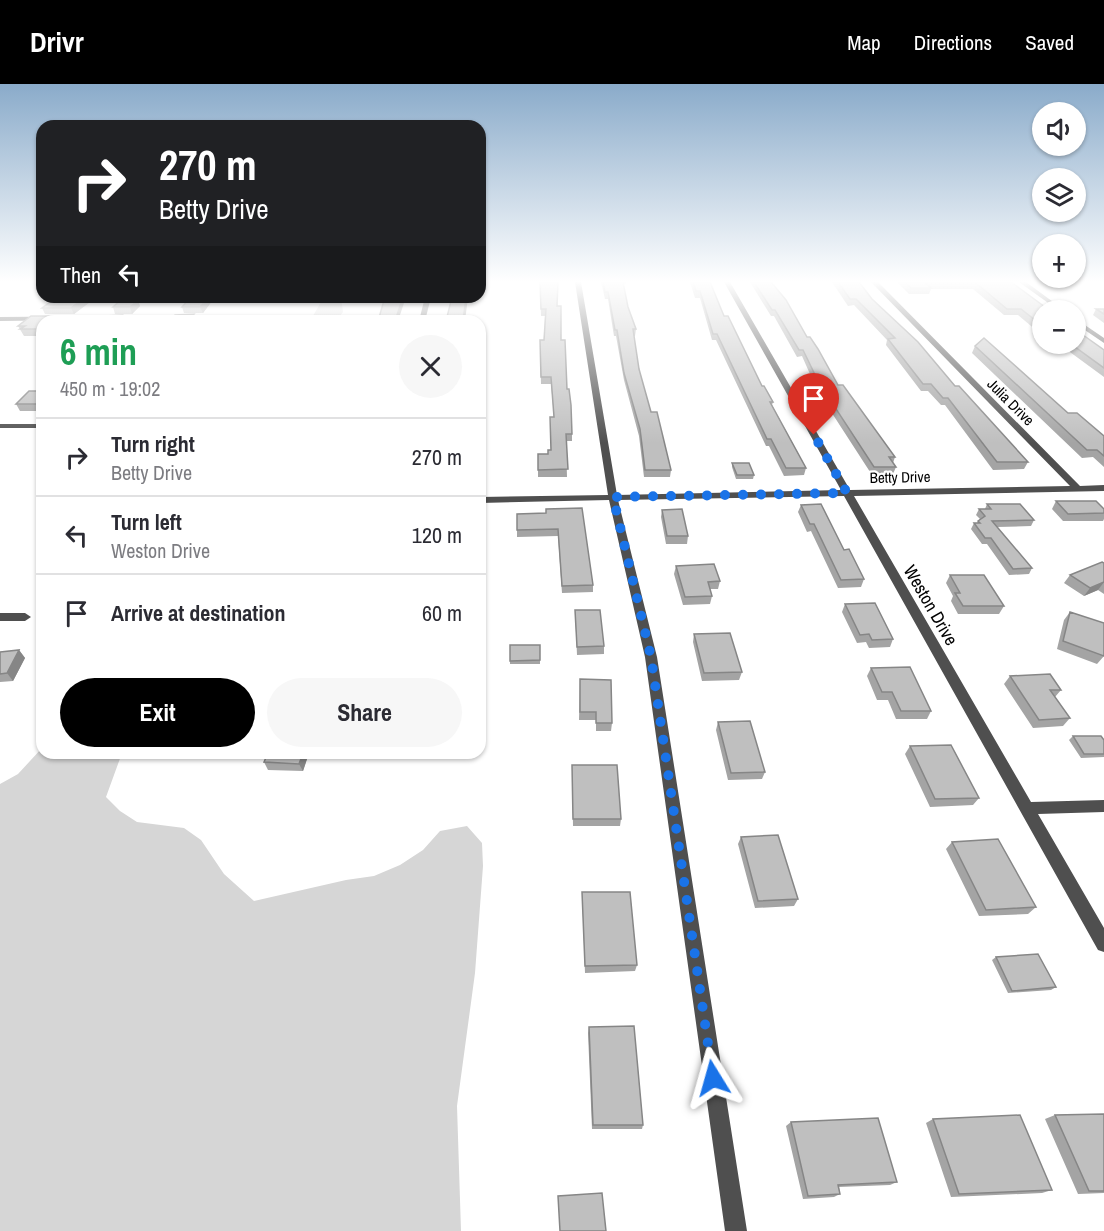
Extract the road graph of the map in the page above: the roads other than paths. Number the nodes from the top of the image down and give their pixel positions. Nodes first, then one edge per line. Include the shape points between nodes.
1 (587, 336) edge
2 (757, 336) edge
3 (927, 336) edge
4 (0, 426) edge
5 (36, 426) edge
6 (1077, 488) junction
7 (1104, 488) edge
8 (847, 493) junction
9 (613, 497) junction
10 (486, 500) edge
11 (0, 617) edge
12 (25, 617) dead end
13 (1104, 806) edge
14 (1026, 807) junction
15 (1104, 944) edge
16 (736, 1231) edge

1 - 9 street
2 - 8 street, Weston Drive
3 - 6 street, Julia Drive
4 - 5 street
6 - 7 street, Betty Drive
6 - 8 street, Betty Drive
8 - 9 street, Betty Drive
8 - 14 street, Weston Drive
9 - 10 street, Betty Drive
9 - 16 street via 651,657
11 - 12 street
13 - 14 street
14 - 15 street, Weston Drive

